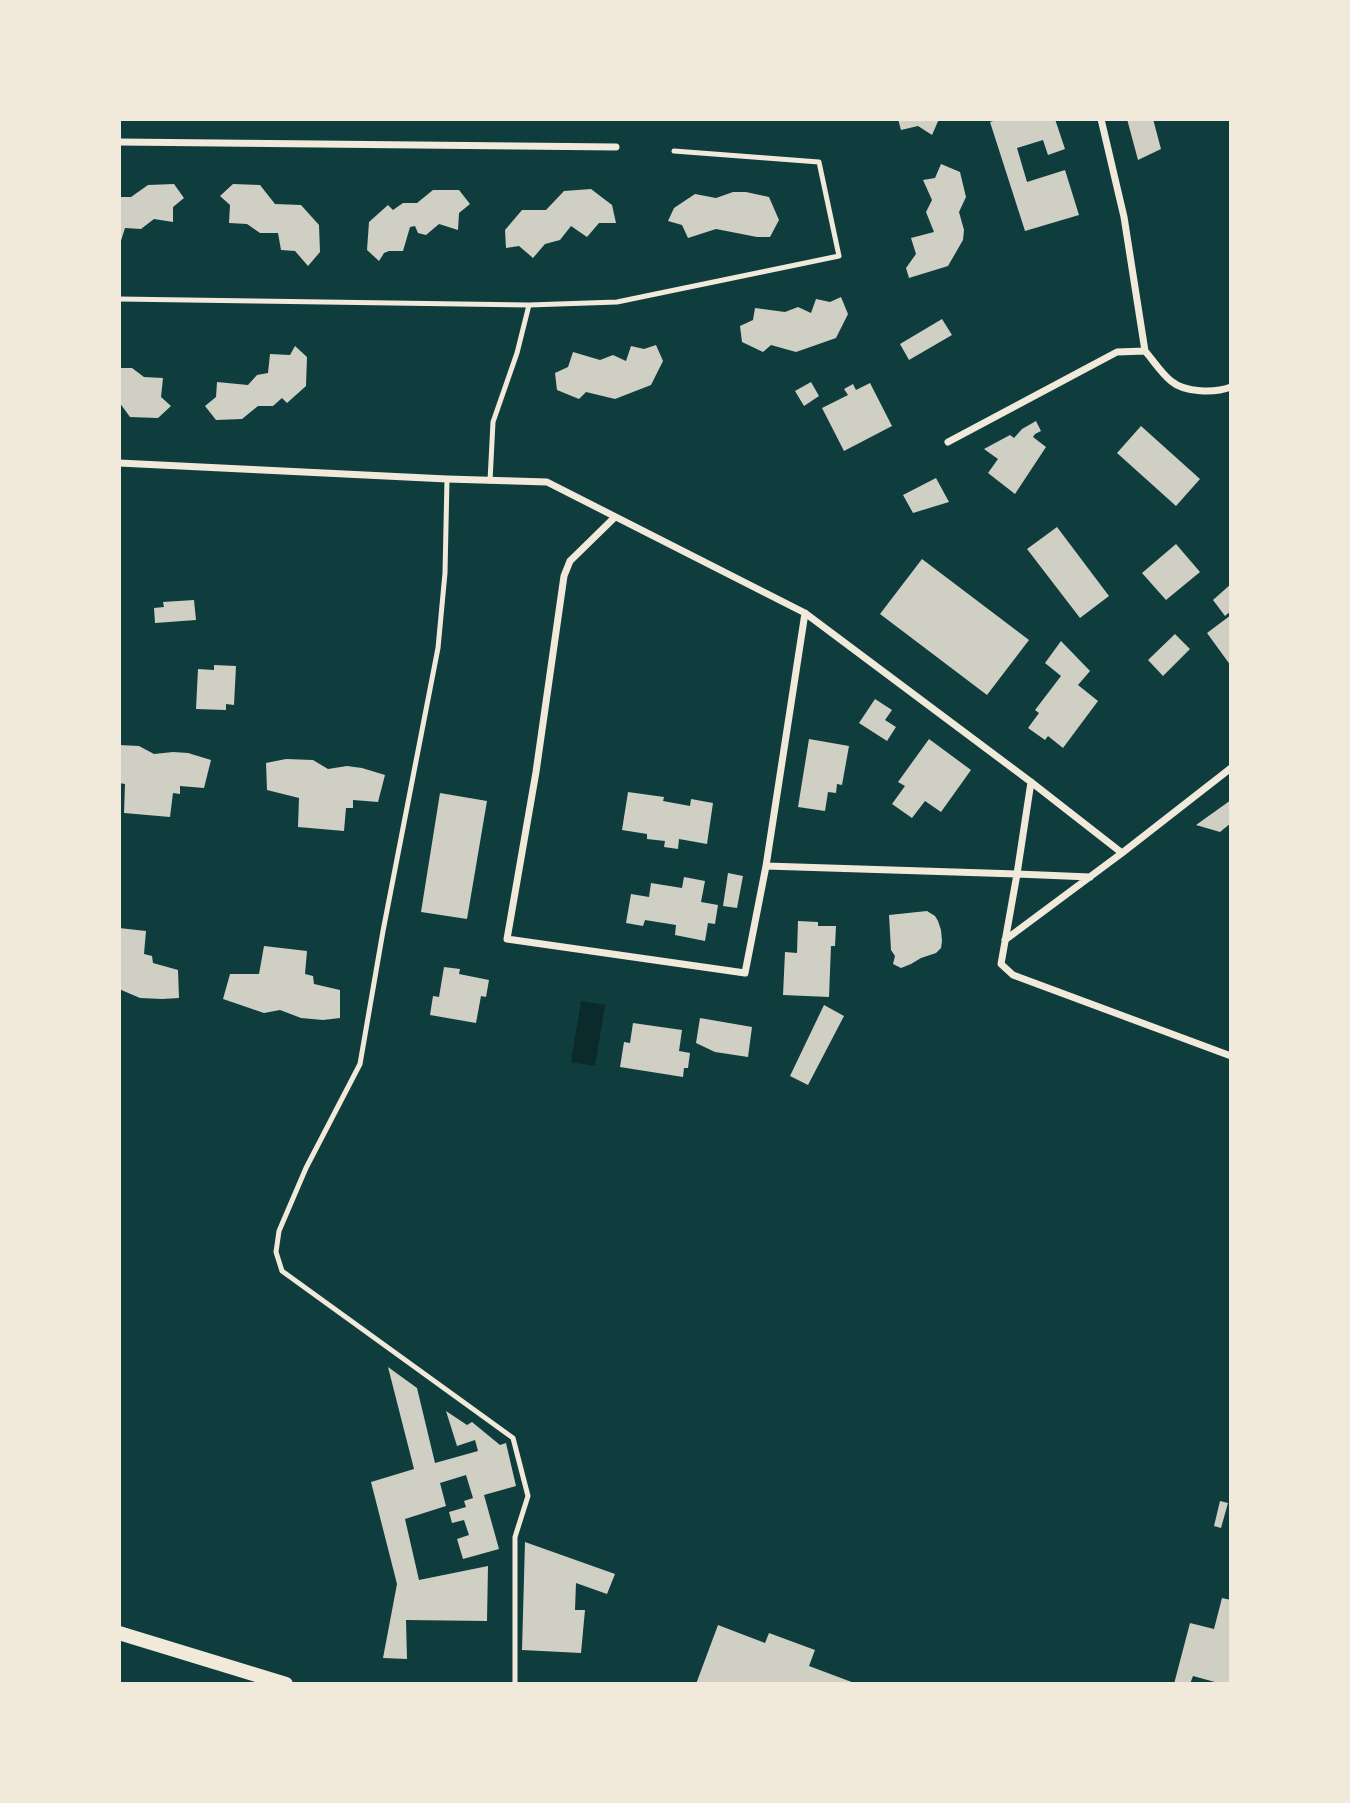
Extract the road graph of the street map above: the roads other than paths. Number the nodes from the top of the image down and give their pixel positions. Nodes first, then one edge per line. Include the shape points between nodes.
1 (1101, 119) edge
2 (119, 142) edge
3 (616, 147) dead end
4 (674, 151) dead end
5 (119, 299) edge
6 (528, 305) junction
7 (1145, 351) junction
8 (1231, 387) edge
9 (948, 442) dead end
10 (119, 463) edge
11 (447, 479) junction
12 (490, 481) junction
13 (614, 518) junction
14 (805, 613) junction
15 (1231, 768) edge
16 (1031, 782) junction
17 (1122, 853) junction
18 (766, 866) junction
19 (1017, 874) junction
20 (1090, 877) junction
21 (1005, 940) junction
22 (1231, 1056) edge
23 (119, 1633) edge
24 (286, 1684) edge
25 (515, 1684) edge

1 - 7 street via 1124,216
2 - 3 street
4 - 6 lane via 819,162 839,256 617,302
5 - 6 lane
6 - 12 lane via 493,422
7 - 8 street via 1172,383 1195,390
7 - 9 street via 1117,352
10 - 11 street
11 - 12 street
11 - 25 lane via 438,648 360,1064 306,1168 279,1231 276,1252 282,1271 513,1438 528,1496 515,1537
12 - 13 street via 547,482
13 - 14 street
13 - 18 street via 570,561 564,576 508,939 745,973
14 - 16 street
14 - 18 street
15 - 17 street
16 - 17 street
16 - 19 street
17 - 20 street
18 - 19 street
19 - 20 street
19 - 21 street
20 - 21 street
21 - 22 street via 1001,964 1013,975
23 - 24 main road

